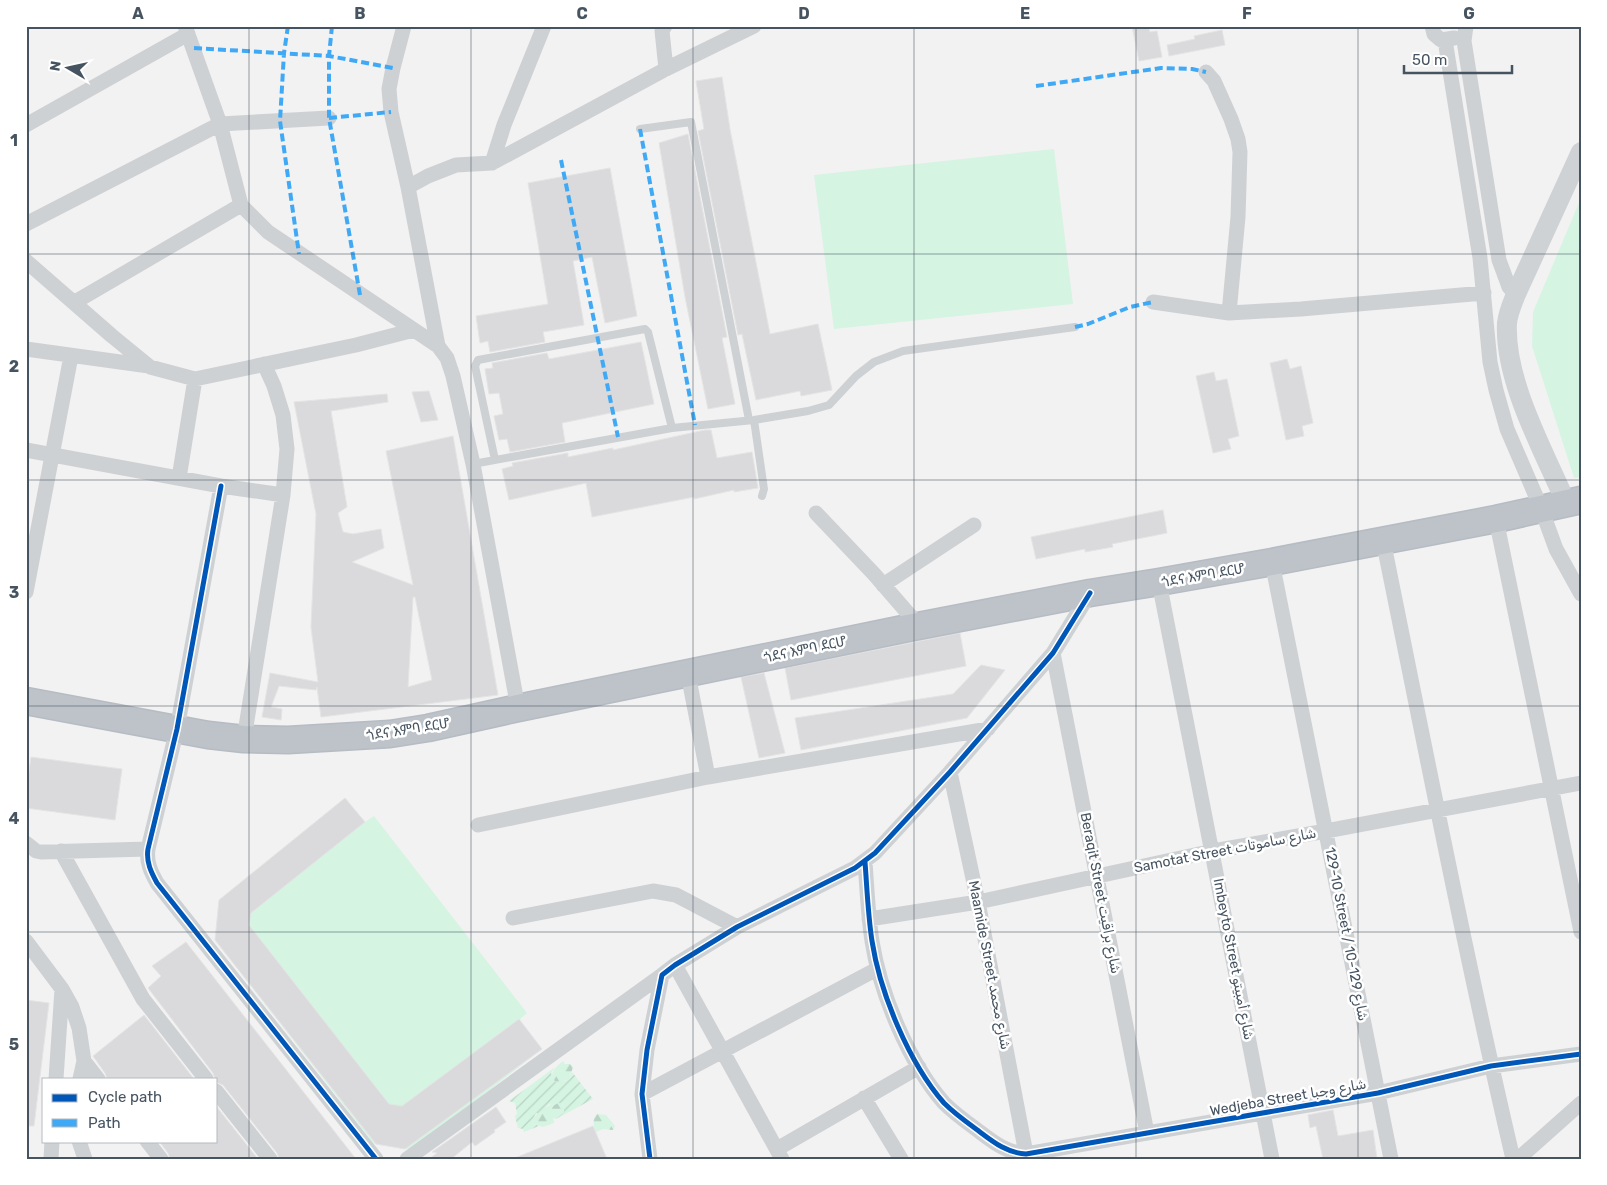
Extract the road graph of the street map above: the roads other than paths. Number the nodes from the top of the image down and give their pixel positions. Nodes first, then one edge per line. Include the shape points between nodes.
1 (404, 26) edge
2 (544, 26) edge
3 (754, 26) edge
4 (1432, 26) edge
5 (658, 28) edge
6 (1465, 29) edge
7 (187, 30) edge
8 (1445, 40) junction
9 (666, 69) junction
10 (1206, 72) dead end
11 (329, 118) dead end
12 (220, 124) junction
13 (26, 125) edge
14 (640, 129) dead end
15 (1581, 152) edge
16 (492, 162) junction
17 (408, 187) junction
18 (241, 205) junction
19 (26, 224) edge
20 (26, 261) edge
21 (1484, 293) junction
22 (1516, 294) junction
23 (75, 302) junction
24 (1153, 302) dead end
25 (1229, 313) junction
26 (1075, 327) dead end
27 (414, 330) junction
28 (438, 346) junction
29 (26, 349) edge
30 (71, 356) junction
31 (264, 364) junction
32 (150, 367) junction
33 (195, 379) junction
34 (752, 420) junction
35 (672, 428) junction
36 (26, 450) edge
37 (53, 455) junction
38 (495, 460) junction
39 (473, 464) junction
40 (179, 478) junction
41 (220, 486) junction
42 (284, 495) junction
43 (762, 496) dead end
44 (1563, 504) edge
45 (816, 513) dead end
46 (1496, 520) junction
47 (974, 525) dead end
48 (1383, 540) junction
49 (1272, 562) junction
50 (28, 570) edge
51 (1159, 582) junction
52 (883, 585) junction
53 (26, 592) edge
54 (1090, 593) junction
55 (1581, 594) edge
56 (919, 626) junction
57 (1053, 652) junction
58 (688, 674) junction
59 (26, 701) edge
60 (518, 708) junction
61 (177, 729) junction
62 (988, 729) junction
63 (244, 739) junction
64 (950, 772) junction
65 (708, 777) junction
66 (1581, 783) edge
67 (1552, 789) junction
68 (1438, 810) junction
69 (478, 825) dead end
70 (1326, 832) junction
71 (26, 843) edge
72 (148, 849) junction
73 (61, 851) junction
74 (1213, 851) junction
75 (865, 862) junction
76 (1097, 875) junction
77 (978, 902) junction
78 (513, 918) dead end
79 (869, 919) junction
80 (736, 927) junction
81 (1581, 932) edge
82 (26, 940) edge
83 (675, 965) junction
84 (878, 968) junction
85 (662, 975) junction
86 (62, 989) junction
87 (723, 1052) junction
88 (1581, 1054) edge
89 (84, 1061) junction
90 (1491, 1066) junction
91 (919, 1067) junction
92 (56, 1078) edge
93 (80, 1078) edge
94 (97, 1078) edge
95 (205, 1078) edge
96 (1378, 1093) junction
97 (218, 1094) edge
98 (642, 1094) junction
99 (864, 1098) junction
100 (1581, 1103) edge
101 (1263, 1112) junction
102 (1147, 1133) junction
103 (52, 1142) edge
104 (79, 1142) edge
105 (148, 1142) edge
106 (996, 1152) edge
107 (779, 1154) edge
108 (1027, 1156) edge
109 (50, 1159) edge
110 (85, 1159) edge
111 (161, 1159) edge
112 (270, 1159) edge
113 (376, 1159) edge
114 (407, 1159) edge
115 (650, 1159) edge
116 (901, 1159) edge
117 (1272, 1159) edge
118 (1391, 1159) edge
119 (1513, 1159) edge
120 (1518, 1159) edge

1 - 17 street via 389,89
2 - 16 street
3 - 9 street
4 - 8 street via 1437,38
5 - 9 street
6 - 8 street
6 - 22 street via 1464,41 1499,260 1509,287
7 - 12 street
7 - 13 street
8 - 21 street
9 - 16 street
10 - 25 street via 1214,81 1231,119 1240,152
11 - 12 street
12 - 18 street
12 - 19 street
14 - 34 lane via 691,122
15 - 22 street
16 - 17 street via 456,165
17 - 28 street
18 - 23 street
18 - 27 street via 268,232
20 - 23 street
21 - 25 street
21 - 44 street via 1490,362 1507,429
22 - 44 street via 1507,323 1511,367
23 - 32 street
24 - 25 street
26 - 34 lane via 903,351 865,368 820,409
27 - 28 street
27 - 31 street
28 - 39 street via 454,376
29 - 30 street
30 - 32 street
30 - 37 street
31 - 33 street
31 - 42 street via 283,415 287,448
32 - 33 street
33 - 40 street
34 - 35 lane
34 - 43 lane via 764,489
35 - 38 lane
35 - 38 lane via 650,338 644,330 481,358 476,362
36 - 37 street
37 - 40 street
37 - 50 street
38 - 39 lane
39 - 60 street
40 - 41 street
41 - 42 street
41 - 61 street
42 - 63 street
44 - 46 highway, ጎደና እምባ ደርሆ
44 - 55 street via 1558,554
45 - 52 street
46 - 48 highway, ጎደና እምባ ደርሆ
46 - 67 street
47 - 52 street
48 - 49 highway, ጎደና እምባ ደርሆ
48 - 68 street
49 - 51 highway, ጎደና እምባ ደርሆ
49 - 70 street, 129-10 Street / شارع 129-10
50 - 53 street
51 - 54 highway, ጎደና እምባ ደርሆ
51 - 74 street, Imbeyto Street شارع أمبيتو
52 - 56 street
54 - 56 highway, ጎደና እምባ ደርሆ
54 - 57 street
56 - 58 highway, ጎደና እምባ ደርሆ
57 - 62 street
57 - 76 street, Beraqit Street شارع براقيت
58 - 60 highway, ጎደና እምባ ደርሆ
58 - 65 street
59 - 61 highway, ጎደና እምባ ደርሆ
60 - 63 highway, ጎደና እምባ ደርሆ via 390,734 288,740
61 - 63 highway, ጎደና እምባ ደርሆ
61 - 72 street
62 - 64 street
62 - 65 street
64 - 75 street
64 - 77 street, Maamide Street شارع محمد
65 - 69 street
66 - 67 street, Samotat Street شارع ساموتات
67 - 68 street, Samotat Street شارع ساموتات
67 - 81 street
68 - 70 street, Samotat Street شارع ساموتات
68 - 90 street
70 - 74 street, Samotat Street شارع ساموتات
70 - 96 street, 129-10 Street / شارع 129-10
71 - 73 street via 36,851
72 - 73 street
72 - 113 street via 149,867 157,883
73 - 95 street via 143,999
74 - 76 street, Samotat Street شارع ساموتات
74 - 101 street, Imbeyto Street شارع أمبيتو
75 - 79 street, Wedjeba Street شارع وجبا
75 - 80 street
76 - 77 street, Samotat Street شارع ساموتات
76 - 102 street, Beraqit Street شارع براقيت
77 - 79 street, Samotat Street شارع ساموتات
77 - 108 street, Maamide Street شارع محمد
78 - 80 street via 654,891 676,895
79 - 84 street, Wedjeba Street شارع وجبا
80 - 83 street
82 - 86 street
83 - 85 street
83 - 87 street
84 - 87 street
84 - 91 street, Wedjeba Street شارع وجبا via 891,1009
85 - 98 street
85 - 114 street
86 - 89 street via 79,1028
86 - 92 street
87 - 98 street
87 - 107 street
88 - 90 street, Wedjeba Street شارع وجبا
89 - 93 street
89 - 94 street
90 - 96 street, Wedjeba Street شارع وجبا
90 - 119 street
91 - 99 street
91 - 106 street, Wedjeba Street شارع وجبا via 951,1109
96 - 101 street, Wedjeba Street شارع وجبا
96 - 118 street, 129-10 Street / شارع 129-10
97 - 112 street
98 - 115 street
99 - 107 street
99 - 116 street
100 - 120 street
101 - 102 street, Wedjeba Street شارع وجبا
101 - 117 street, Imbeyto Street شارع أمبيتو
102 - 108 street, Wedjeba Street شارع وجبا
103 - 109 street
104 - 110 street
105 - 111 street
106 - 108 street, Wedjeba Street شارع وجبا

